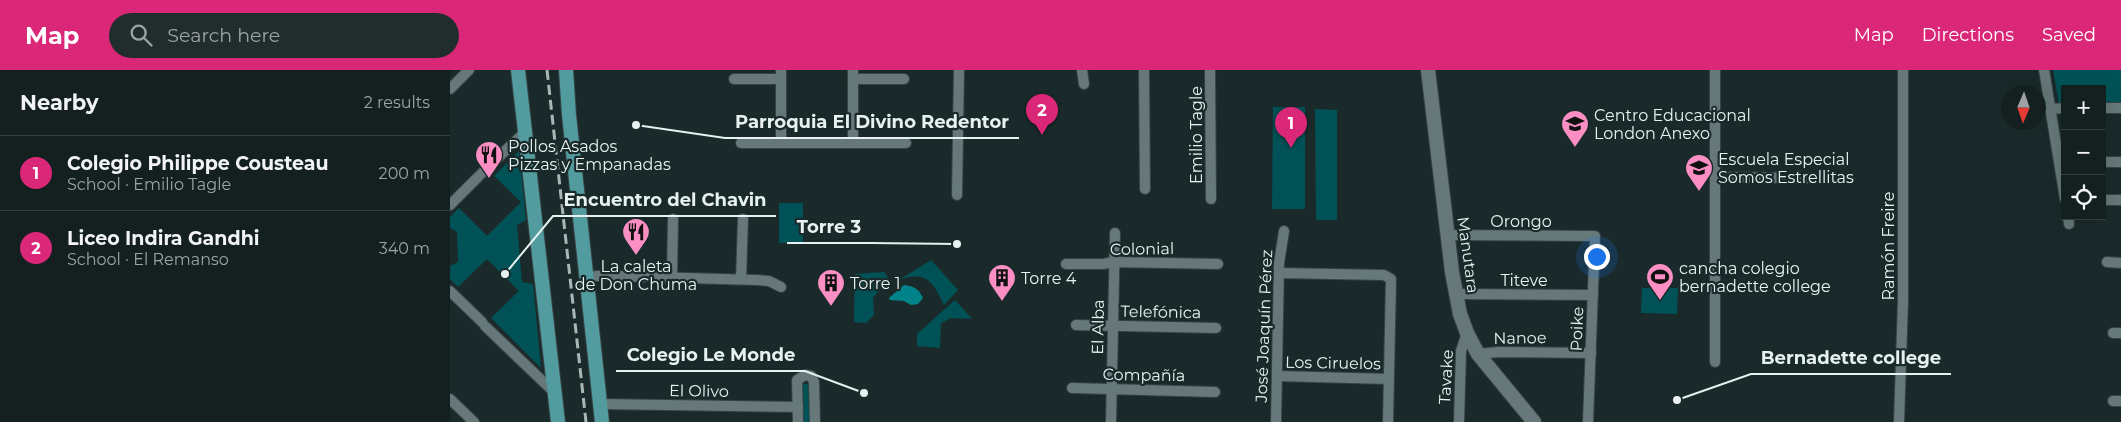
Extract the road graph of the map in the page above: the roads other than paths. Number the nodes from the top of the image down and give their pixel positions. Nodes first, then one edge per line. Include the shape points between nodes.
1 (469, 70) edge
2 (518, 70) edge
3 (566, 70) edge
4 (959, 70) edge
5 (1082, 70) edge
6 (1144, 70) edge
7 (1210, 70) edge
8 (1428, 70) edge
9 (1715, 70) edge
10 (1903, 70) edge
11 (2044, 70) edge
12 (781, 74) edge
13 (853, 74) edge
14 (734, 79) dead end
15 (904, 79) dead end
16 (1084, 84) dead end
17 (450, 89) edge
18 (2050, 108) junction
19 (2061, 108) edge
20 (2106, 108) edge
21 (2121, 108) edge
22 (526, 130) junction
23 (741, 143) dead end
24 (781, 143) junction
25 (853, 143) junction
26 (906, 143) dead end
27 (2061, 158) edge
28 (2106, 162) edge
29 (2121, 162) edge
30 (1715, 177) junction
31 (1808, 178) dead end
32 (1145, 189) dead end
33 (957, 195) dead end
34 (1211, 199) dead end
35 (2106, 200) edge
36 (2121, 200) edge
37 (450, 205) edge
38 (673, 219) dead end
39 (743, 219) dead end
40 (1284, 231) dead end
41 (1115, 233) dead end
42 (1447, 235) junction
43 (1595, 236) joint
44 (1114, 262) junction
45 (2107, 262) dead end
46 (2121, 262) edge
47 (1066, 264) dead end
48 (1218, 264) dead end
49 (1279, 273) junction
50 (672, 278) junction
51 (586, 279) junction
52 (741, 279) junction
53 (781, 287) dead end
54 (450, 290) edge
55 (1455, 294) junction
56 (1593, 295) junction
57 (1076, 325) dead end
58 (1113, 326) junction
59 (1216, 328) dead end
60 (1467, 333) junction
61 (1591, 353) junction
62 (1478, 354) junction
63 (1716, 362) dead end
64 (1277, 376) junction
65 (1389, 379) junction
66 (1072, 388) dead end
67 (1111, 389) junction
68 (1215, 392) dead end
69 (555, 393) junction
70 (450, 399) edge
71 (600, 404) junction
72 (798, 407) junction
73 (474, 422) edge
74 (548, 422) edge
75 (558, 422) edge
76 (602, 422) edge
77 (798, 422) edge
78 (815, 422) edge
79 (1111, 422) edge
80 (1276, 422) edge
81 (1388, 422) edge
82 (1459, 422) edge
83 (1534, 422) edge
84 (1588, 422) edge
85 (1899, 422) edge

1 - 17 street
2 - 22 main road
3 - 51 main road
4 - 33 street
5 - 16 street
6 - 32 street
7 - 34 street, Emilio Tagle
8 - 42 main road, Manutara
9 - 30 street
10 - 85 street, Ramón Freire via 1903,300
11 - 18 street
12 - 14 street
12 - 24 street
13 - 15 street
13 - 25 street
18 - 19 street
18 - 27 street
20 - 21 street
22 - 37 street
22 - 69 main road
23 - 24 street
24 - 25 street
25 - 26 street
28 - 29 street
30 - 31 street
30 - 63 street
35 - 36 street
38 - 50 street
39 - 52 street
40 - 49 street, José Joaquín Pérez
41 - 44 street, El Alba
42 - 43 street, Orongo
42 - 55 main road, Manutara
43 - 56 street, Poike
44 - 47 street, Colonial
44 - 48 street, Colonial
44 - 58 street, El Alba
45 - 46 street
49 - 64 street, José Joaquín Pérez
49 - 65 street via 1389,277 1392,284
50 - 51 street via 596,276
50 - 52 street
51 - 71 main road
52 - 53 street via 769,280
54 - 69 street
55 - 56 street, Titeve
55 - 60 main road, Manutara
56 - 61 street, Poike
57 - 58 street, Telefónica
58 - 59 street, Telefónica
58 - 67 street, El Alba
60 - 62 main road, Manutara
60 - 82 street, Tavake via 1461,351
61 - 62 street, Nanoe
61 - 84 street, Poike
62 - 83 main road, Manutara
64 - 65 street, Los Ciruelos
64 - 80 street, José Joaquín Pérez
65 - 81 street
66 - 67 street, Compañía
67 - 68 street, Compañía
67 - 79 street, El Alba
69 - 75 main road
70 - 73 street
71 - 72 street, El Olivo
71 - 76 main road
72 - 77 street
72 - 78 street via 797,380 808,375 814,382
74 - 75 street

